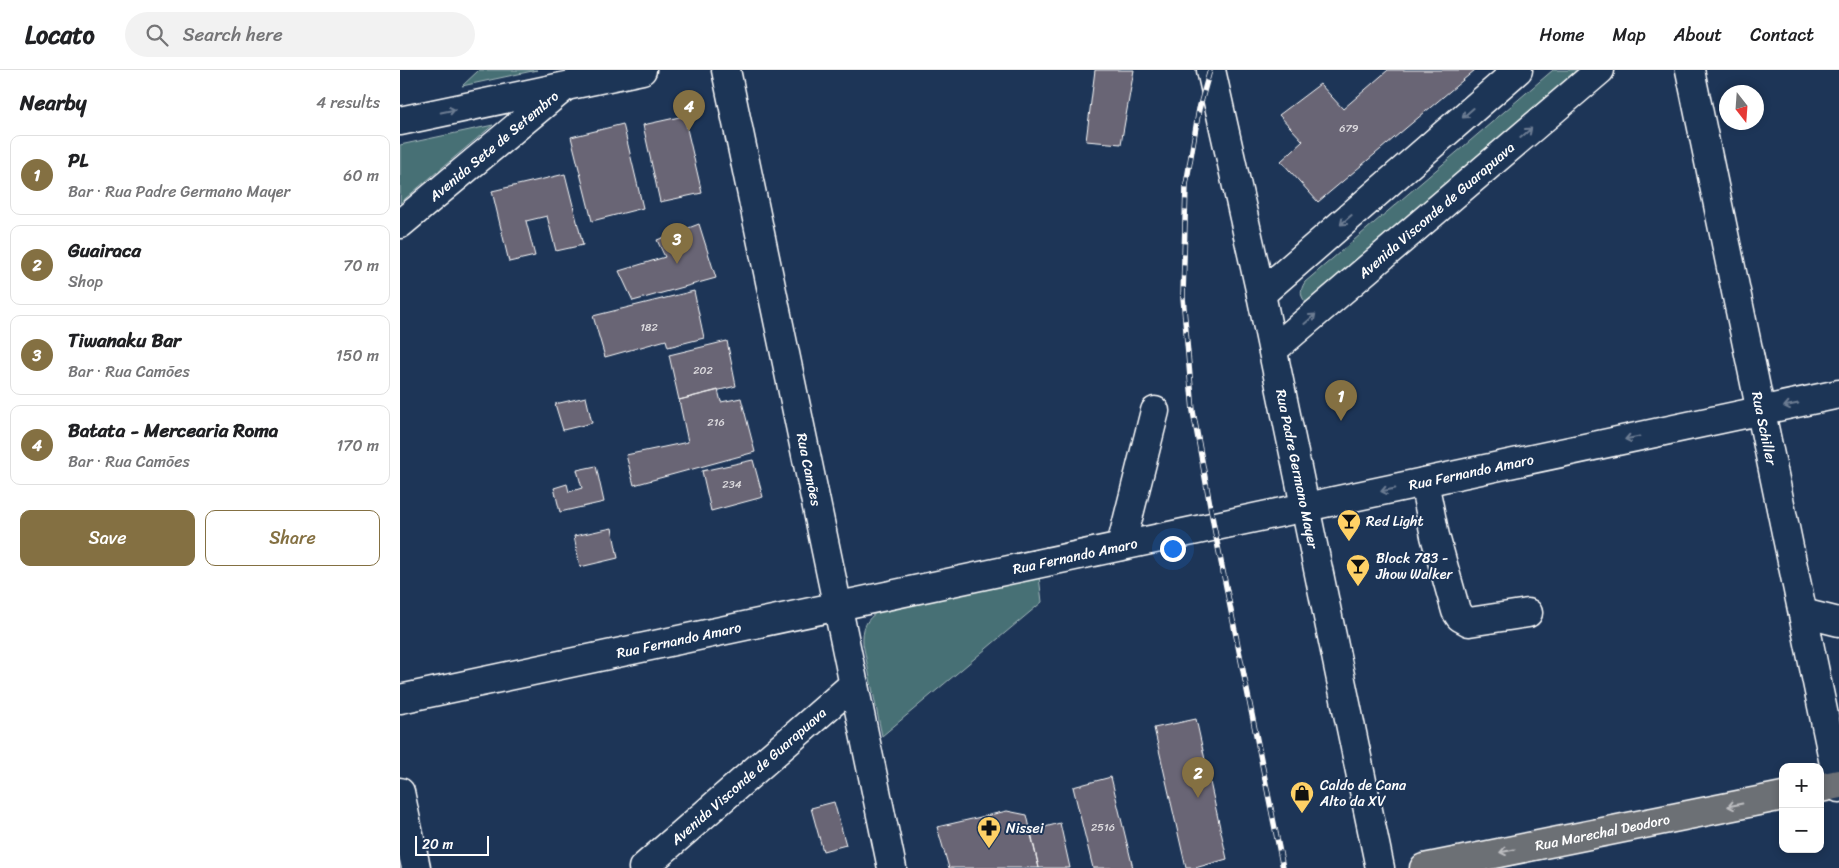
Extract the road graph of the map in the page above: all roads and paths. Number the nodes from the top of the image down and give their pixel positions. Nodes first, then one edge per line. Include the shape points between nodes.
1 (642, 70) edge
2 (726, 70) edge
3 (1211, 70) edge
4 (1518, 70) edge
5 (1600, 70) edge
6 (1690, 70) edge
7 (565, 86) junction
8 (400, 121) edge
9 (400, 224) edge
10 (1261, 294) junction
11 (1273, 350) junction
12 (1839, 394) edge
13 (1155, 411) dead end
14 (1761, 411) junction
15 (1424, 482) junction
16 (1305, 507) junction
17 (1121, 546) junction
18 (837, 606) junction
19 (1803, 613) junction
20 (1528, 614) dead end
21 (1839, 622) edge
22 (854, 684) junction
23 (400, 699) edge
24 (1834, 786) edge
25 (400, 792) edge
26 (1779, 797) edge
27 (416, 868) edge
28 (643, 868) edge
29 (892, 868) edge
30 (1380, 868) edge
31 (1424, 868) edge

1 - 7 street
2 - 18 street, Rua Camões
3 - 10 street, Rua Padre Germano Mayer
4 -> 10 street
11 -> 5 street, Avenida Visconde de Guarapuava
6 - 14 street, Rua Schiller
8 -> 7 street
7 - 9 street, Avenida Sete de Setembro
10 - 11 street, Rua Padre Germano Mayer
11 - 16 street, Rua Padre Germano Mayer
12 -> 14 street, Rua Fernando Amaro
13 - 17 street
14 -> 15 street, Rua Fernando Amaro
14 - 19 street, Rua Schiller
15 -> 16 street, Rua Fernando Amaro
15 - 20 street via 1435,536 1460,618 1469,622
16 - 17 street, Rua Fernando Amaro
16 - 30 street, Rua Padre Germano Mayer
17 - 18 street, Rua Fernando Amaro
18 - 22 street, Rua Camões
18 - 23 street, Rua Fernando Amaro
19 - 21 street
19 - 24 street, Rua Schiller
22 - 28 street, Avenida Visconde de Guarapuava
22 - 29 street, Rua Camões
25 - 27 street
26 -> 31 main road, Rua Marechal Deodoro

